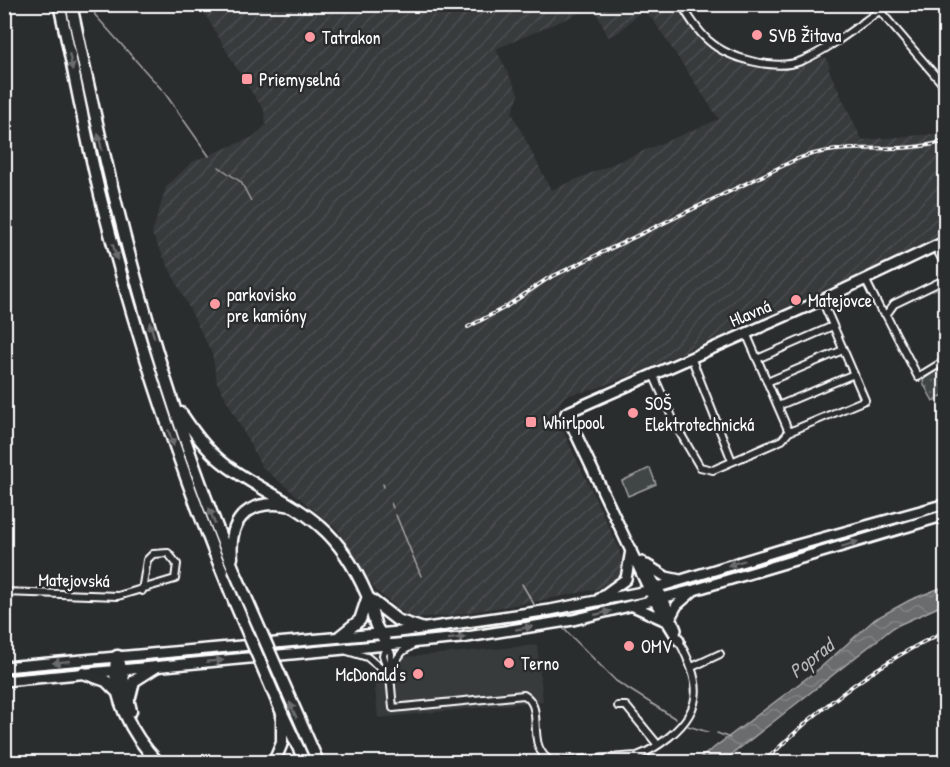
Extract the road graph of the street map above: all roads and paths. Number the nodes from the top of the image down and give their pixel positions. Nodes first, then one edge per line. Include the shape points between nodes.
1 (59, 4) edge
2 (71, 4) edge
3 (681, 4) edge
4 (874, 4) edge
5 (879, 11) junction
6 (945, 88) edge
7 (945, 241) edge
8 (935, 246) junction
9 (945, 267) edge
10 (866, 279) junction
11 (945, 279) edge
12 (822, 300) junction
13 (886, 315) junction
14 (833, 326) junction
15 (746, 333) junction
16 (843, 350) junction
17 (690, 356) junction
18 (757, 359) junction
19 (945, 360) edge
20 (652, 374) junction
21 (854, 374) junction
22 (767, 382) junction
23 (174, 402) junction
24 (778, 406) junction
25 (789, 432) junction
26 (732, 461) junction
27 (945, 504) edge
28 (293, 506) junction
29 (945, 515) edge
30 (631, 548) junction
31 (642, 561) junction
32 (234, 570) junction
33 (681, 580) junction
34 (653, 589) junction
35 (694, 590) junction
36 (142, 591) junction
37 (4, 592) edge
38 (368, 596) junction
39 (658, 599) junction
40 (594, 602) junction
41 (633, 606) junction
42 (380, 609) junction
43 (668, 618) junction
44 (421, 628) junction
45 (383, 633) junction
46 (340, 636) junction
47 (680, 641) joint
48 (417, 642) junction
49 (387, 645) junction
50 (341, 649) junction
51 (720, 654) dead end
52 (117, 656) junction
53 (4, 667) edge
54 (156, 667) junction
55 (392, 667) junction
56 (693, 667) junction
57 (118, 671) junction
58 (83, 673) junction
59 (390, 676) junction
60 (4, 681) edge
61 (118, 693) junction
62 (129, 703) junction
63 (618, 706) dead end
64 (282, 713) junction
65 (658, 745) junction
66 (158, 762) edge
67 (164, 762) edge
68 (274, 762) edge
69 (305, 762) edge
70 (318, 762) edge

1 -> 64 highway, bridge via 101,199 166,424 195,508
23 -> 2 highway via 112,193
3 - 5 street via 710,42 742,57 777,65 806,58
4 - 5 street
5 - 6 street
7 - 8 main road, Hlavná
8 - 9 street
8 - 10 main road, Hlavná
10 - 12 main road, Hlavná
10 - 13 street
11 - 13 street via 894,304
12 - 14 street
12 - 15 main road, Hlavná
13 - 19 street via 918,377
14 - 16 street
14 - 18 street
15 - 17 main road, Hlavná
15 - 18 street
16 - 21 street
16 - 22 street
17 - 20 main road, Hlavná
17 - 26 street
18 - 22 street
20 - 26 street via 697,465 708,470
20 - 30 main road, Hlavná via 566,413
21 - 24 street
21 - 25 street via 865,400
22 - 24 street
23 - 28 highway via 201,441 221,461
32 -> 23 highway
24 - 25 street
25 - 26 street via 782,440
27 -> 33 main road
28 - 32 highway via 264,504 243,515 234,527 231,542
28 - 38 highway via 322,528 344,553
35 -> 29 main road
30 - 31 main road
30 - 34 main road
30 - 40 main road via 626,579
31 - 33 main road via 654,572
31 - 34 main road
70 -> 32 highway, bridge
33 - 34 main road
34 - 39 main road
34 - 40 main road
35 - 39 main road
35 - 43 main road
36 - 36 street, Matejovská via 175,579 177,564 168,553 153,554 147,561
36 - 37 street, Matejovská via 118,596
38 - 42 highway
38 - 45 highway via 377,628
38 - 46 highway via 360,620
39 - 41 main road
39 - 43 main road
40 - 44 main road
41 - 43 main road
48 -> 41 main road via 557,622
42 - 44 highway
42 - 45 highway via 386,625
43 - 47 main road
44 - 45 main road
45 - 46 main road
45 - 49 highway
46 - 52 main road
47 - 56 street
48 - 49 main road
48 - 55 street via 402,652
49 - 50 main road
49 - 55 street
49 - 59 street via 383,655
54 -> 50 main road
50 - 59 street via 368,657
51 - 56 street
52 -> 53 main road
52 - 57 highway
54 - 57 main road
54 - 62 highway via 134,681
55 - 59 street
56 - 65 street via 697,694 693,709 676,731
57 - 58 main road
57 - 61 highway
57 - 62 highway
58 - 60 main road
58 - 61 highway via 106,681
59 - 65 street via 393,708 524,694 533,704 537,747 542,757 552,762 637,756
61 - 66 highway via 140,739
62 - 67 highway via 141,733
63 - 65 street via 626,706
64 - 68 highway via 282,742
64 - 69 highway

